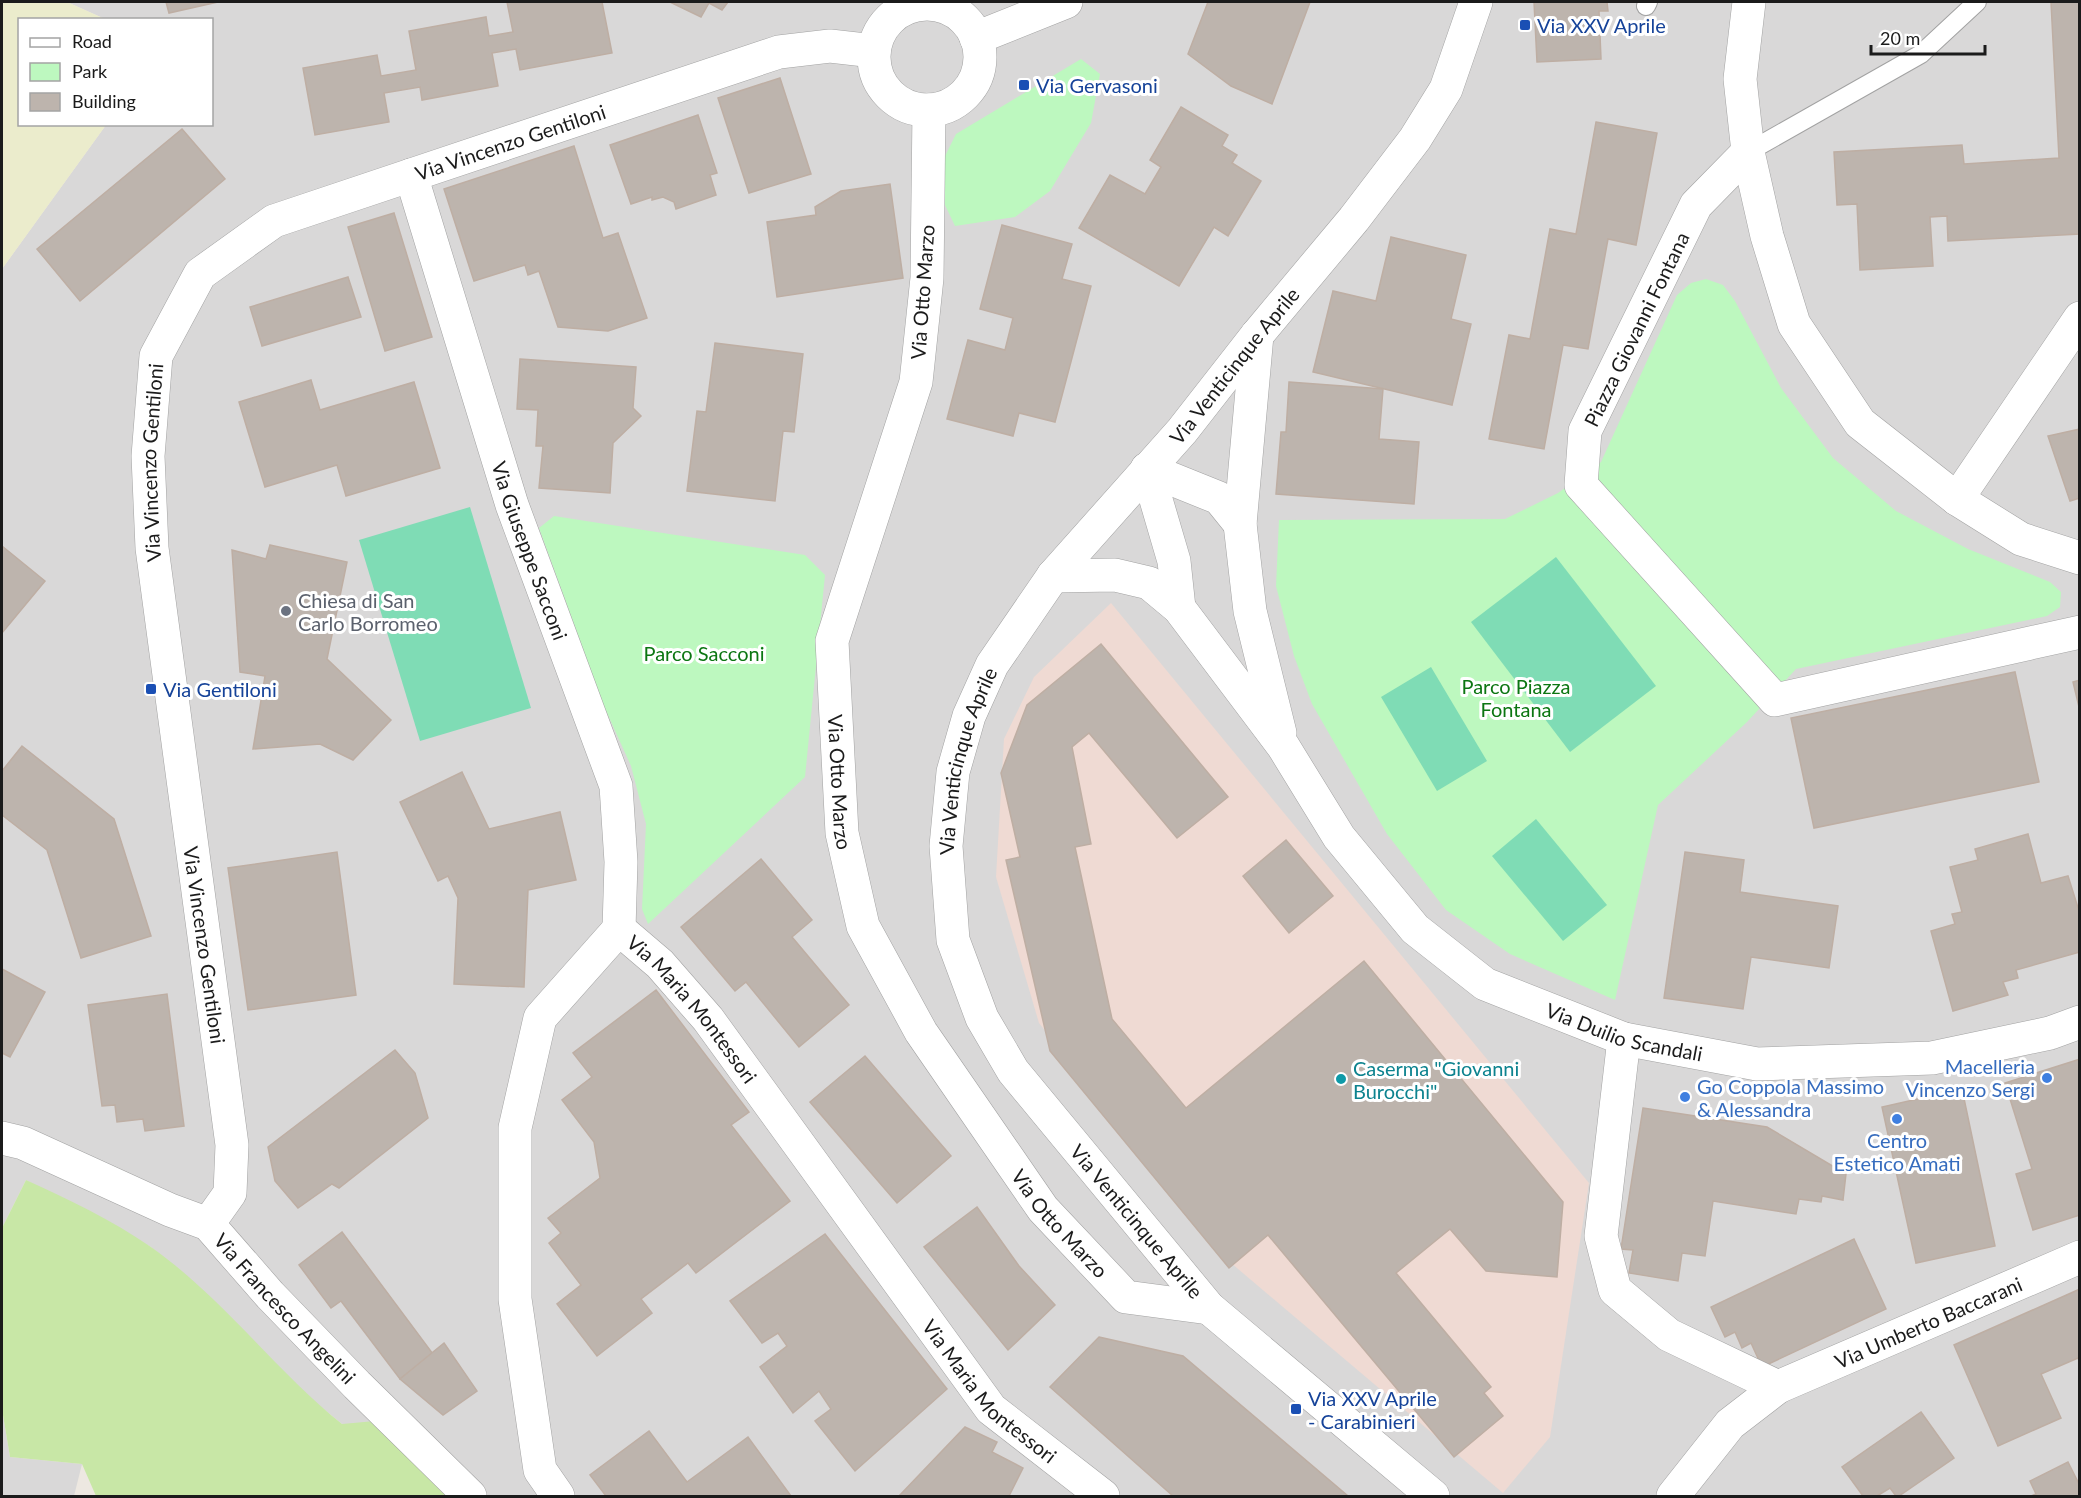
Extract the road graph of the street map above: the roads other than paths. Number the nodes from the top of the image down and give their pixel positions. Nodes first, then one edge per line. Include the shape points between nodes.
1 (1066, 2) edge
2 (1476, 2) edge
3 (1749, 2) edge
4 (1977, 2) edge
5 (917, 3) edge
6 (976, 38) junction
7 (874, 51) junction
8 (929, 110) junction
9 (1748, 152) junction
10 (411, 175) junction
11 (2079, 318) edge
12 (1257, 335) junction
13 (1147, 469) junction
14 (1957, 499) junction
15 (1240, 524) junction
16 (2079, 558) edge
17 (1053, 576) junction
18 (1179, 608) junction
19 (2079, 632) edge
20 (1283, 746) junction
21 (619, 929) junction
22 (2079, 1022) edge
23 (1624, 1039) junction
24 (9, 1133) edge
25 (208, 1224) junction
26 (2079, 1257) edge
27 (1209, 1308) junction
28 (1778, 1387) junction
29 (470, 1497) edge
30 (558, 1497) edge
31 (1103, 1497) edge
32 (1433, 1497) edge
33 (1673, 1497) edge

1 - 6 street
2 - 12 street, Via Venticinque Aprile via 1446,89 1415,139
3 - 9 street via 1740,79
4 - 9 lane via 1922,54
5 - 6 street via 952,10
5 - 7 street via 890,19
6 - 8 street via 979,66 971,86 944,107
7 - 8 street via 876,72 884,89 901,103
7 - 10 street, Via Vincenzo Gentiloni via 830,46 778,52
8 - 27 street, Via Otto Marzo via 927,278 916,382 832,641 842,833 860,914 921,1032 1042,1209 1126,1297
9 - 14 street via 1767,236 1794,324 1860,423
9 - 19 street, Piazza Giovanni Fontana via 1696,205 1585,431 1581,485 1775,700
10 - 21 street, Via Giuseppe Sacconi via 512,505 616,786 621,862
10 - 25 street, Via Vincenzo Gentiloni via 265,227 200,274 156,356 148,456 152,548 232,1145 230,1193
11 - 14 street
12 - 13 street, Via Venticinque Aprile
12 - 15 street
13 - 15 street via 1219,498
13 - 17 street, Via Venticinque Aprile
13 - 18 street via 1174,561
14 - 16 street via 2021,539
15 - 20 street via 1250,610
17 - 18 street via 1115,575 1149,583
17 - 27 street, Via Venticinque Aprile via 992,665 969,716 953,772 946,846 953,940 982,1018 1013,1071
18 - 20 street
20 - 23 street, Via Duilio Scandali via 1339,837 1415,929 1485,984
21 - 30 street, Via Maria Montessori via 540,1018 515,1128 515,1299 540,1470
21 - 31 street, Via Maria Montessori via 660,964 708,1019 991,1409
22 - 23 street, Via Duilio Scandali via 1932,1058 1909,1059 1757,1064
23 - 28 street via 1601,1236 1615,1290 1669,1335
24 - 25 street, Via Francesco Angelini via 170,1210
25 - 29 street, Via Francesco Angelini via 270,1295
26 - 28 street, Via Umberto Baccarani
27 - 32 street, Via Venticinque Aprile
28 - 33 street, Via Umberto Baccarani via 1730,1424

